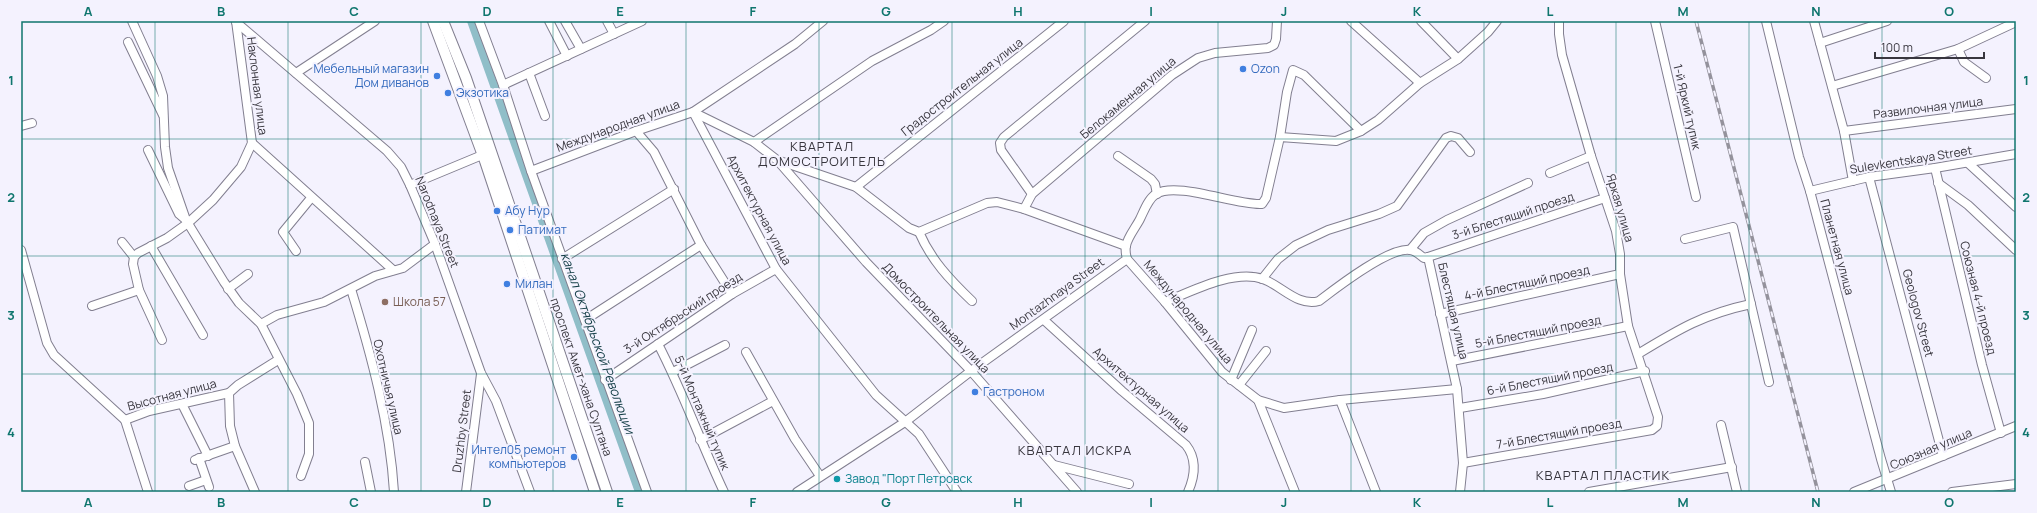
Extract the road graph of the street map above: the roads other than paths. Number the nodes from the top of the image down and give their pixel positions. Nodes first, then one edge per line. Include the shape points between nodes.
1 (132, 21) edge
2 (236, 21) edge
3 (433, 21) edge
4 (443, 21) edge
5 (479, 21) edge
6 (549, 21) edge
7 (565, 21) edge
8 (607, 21) edge
9 (642, 21) edge
10 (823, 21) edge
11 (944, 21) edge
12 (1064, 21) edge
13 (1145, 21) edge
14 (1276, 21) edge
15 (1351, 21) edge
16 (1421, 21) edge
17 (1496, 21) edge
18 (1559, 21) edge
19 (1655, 21) edge
20 (1766, 21) edge
21 (1814, 21) edge
22 (1887, 21) edge
23 (373, 22) edge
24 (2016, 22) edge
25 (614, 34) junction
26 (128, 42) dead end
27 (1820, 43) junction
28 (581, 49) junction
29 (1958, 50) junction
30 (567, 56) junction
31 (1458, 59) junction
32 (296, 73) junction
33 (529, 73) junction
34 (1986, 78) dead end
35 (1420, 83) junction
36 (503, 85) junction
37 (1832, 86) junction
38 (2016, 109) edge
39 (693, 112) junction
40 (545, 116) dead end
41 (164, 118) junction
42 (32, 123) dead end
43 (21, 126) edge
44 (636, 131) junction
45 (1362, 131) junction
46 (1844, 131) junction
47 (1280, 136) junction
48 (252, 142) junction
49 (754, 142) junction
50 (148, 150) dead end
51 (1470, 152) dead end
52 (487, 153) junction
53 (2016, 154) edge
54 (1118, 156) dead end
55 (1591, 156) junction
56 (777, 160) junction
57 (1968, 163) junction
58 (1935, 168) junction
59 (531, 171) junction
60 (1550, 173) dead end
61 (1869, 177) junction
62 (1853, 180) junction
63 (1528, 183) dead end
64 (1938, 183) junction
65 (410, 185) junction
66 (856, 187) junction
67 (674, 189) junction
68 (1810, 191) junction
69 (1032, 194) junction
70 (1157, 194) junction
71 (1696, 197) dead end
72 (311, 198) junction
73 (1605, 198) junction
74 (2016, 207) edge
75 (1024, 209) junction
76 (187, 222) junction
77 (919, 232) junction
78 (1685, 239) dead end
79 (122, 242) dead end
80 (435, 244) junction
81 (701, 245) junction
82 (151, 246) junction
83 (1126, 246) junction
84 (21, 250) edge
85 (1410, 250) junction
86 (2016, 250) edge
87 (296, 251) dead end
88 (134, 257) junction
89 (1428, 257) junction
90 (562, 259) junction
91 (1127, 259) junction
92 (776, 269) junction
93 (393, 270) junction
94 (248, 274) dead end
95 (1620, 274) junction
96 (1262, 279) junction
97 (228, 289) junction
98 (351, 289) junction
99 (139, 290) junction
100 (732, 294) junction
101 (972, 302) dead end
102 (1165, 302) junction
103 (1751, 304) junction
104 (92, 306) dead end
105 (1440, 314) junction
106 (585, 320) junction
107 (1044, 320) junction
108 (261, 324) junction
109 (1628, 326) junction
110 (1252, 330) dead end
111 (203, 336) dead end
112 (162, 340) dead end
113 (658, 344) junction
114 (725, 345) dead end
115 (1266, 351) dead end
116 (746, 352) dead end
117 (1638, 354) junction
118 (278, 360) junction
119 (1452, 361) junction
120 (971, 370) junction
121 (1645, 371) junction
122 (673, 372) junction
123 (481, 373) junction
124 (605, 380) junction
125 (1231, 380) junction
126 (1769, 382) dead end
127 (1239, 385) junction
128 (1457, 388) junction
129 (229, 393) junction
130 (1258, 400) junction
131 (1340, 400) junction
132 (773, 401) junction
133 (182, 404) junction
134 (1460, 408) junction
135 (124, 420) junction
136 (905, 422) junction
137 (1721, 425) dead end
138 (1658, 426) joint
139 (2016, 426) edge
140 (2000, 433) junction
141 (700, 440) junction
142 (235, 446) junction
143 (208, 456) junction
144 (1943, 456) junction
145 (365, 462) dead end
146 (1463, 463) junction
147 (1054, 465) junction
148 (1732, 467) junction
149 (301, 476) dead end
150 (820, 476) junction
151 (1888, 480) junction
152 (1129, 484) dead end
153 (2016, 484) edge
154 (189, 486) dead end
155 (807, 489) edge
156 (148, 492) edge
157 (255, 492) edge
158 (371, 492) edge
159 (394, 492) edge
160 (466, 492) edge
161 (530, 492) edge
162 (595, 492) edge
163 (607, 492) edge
164 (647, 492) edge
165 (724, 492) edge
166 (797, 492) edge
167 (957, 492) edge
168 (1077, 492) edge
169 (1188, 492) edge
170 (1295, 492) edge
171 (1376, 492) edge
172 (1460, 492) edge
173 (1589, 492) edge
174 (1737, 492) edge
175 (1854, 492) edge
176 (1891, 492) edge
177 (1952, 492) edge

1 - 41 street via 157,76 163,96
2 - 32 street, Narodnaya Street
2 - 48 street, Наклонная улица
3 - 52 main road
4 - 52 main road, проспект Амет-хана Султана via 466,78
5 - 36 street
6 - 30 street
7 - 28 street
8 - 25 street
9 - 25 street
10 - 39 street via 795,44
11 - 49 street via 872,61
12 - 66 street, Градостроительная улица
13 - 69 street via 1004,137 1000,143 1001,150
14 - 69 street, Белокаменная улица via 1274,45 1268,48 1215,53 1198,58 1172,75
15 - 35 street
16 - 31 street
17 - 31 street via 1488,32
18 - 55 street, Яркая улица via 1562,54
19 - 71 street, 1-й Яркий тупик
20 - 68 street, Планетная улица via 1799,157
21 - 27 street
22 - 27 street
23 - 32 street
24 - 29 street
25 - 28 street
26 - 41 street
27 - 37 street
28 - 30 street
29 - 34 street via 1964,62
29 - 37 street
30 - 33 street
31 - 35 street
32 - 65 street, Narodnaya Street via 387,151 401,167
33 - 36 street
33 - 40 street
35 - 45 street
36 - 59 street
37 - 46 street
38 - 46 street, Развилочная улица
39 - 44 street, Международная улица
39 - 49 street, Международная улица
39 - 92 street, Архитектурная улица
41 - 76 street via 168,168
42 - 43 street
44 - 59 street, Международная улица
44 - 67 street via 654,152
45 - 47 street via 1336,142
45 - 47 street via 1304,75 1293,70
46 - 62 street
47 - 70 street via 1266,198 1262,204 1184,192
48 - 72 street
48 - 76 street, Наклонная улица via 241,167 213,200
49 - 56 street, Международная улица
50 - 76 street via 179,214
51 - 96 street via 1458,138 1446,138 1397,206 1328,230 1296,245 1278,259
52 - 65 street
52 - 162 main road
52 - 163 main road, проспект Амет-хана Султана
53 - 57 street, Sulevkentskaya Street
54 - 70 street via 1151,179
55 - 60 street
55 - 73 street, Яркая улица
56 - 66 street, Международная улица
56 - 120 street, Домостроительная улица via 866,262
57 - 58 street, Sulevkentskaya Street
57 - 74 street
58 - 61 street, Sulevkentskaya Street
58 - 64 street, Союзная 4-й проезд
59 - 90 street
61 - 62 street, Sulevkentskaya Street
61 - 144 street, Geologov Street
62 - 68 street, Sulevkentskaya Street
63 - 85 street via 1424,233
64 - 86 street via 1968,205
64 - 140 street, Союзная 4-й проезд
65 - 80 street, Narodnaya Street
66 - 77 street, Международная улица via 909,228
67 - 81 street
67 - 90 street
68 - 151 street, Планетная улица
69 - 75 street, Белокаменная улица
70 - 83 street via 1149,202
72 - 87 street via 283,232
72 - 93 street
73 - 89 street, 3-й Блестящий проезд
73 - 95 street, Яркая улица via 1620,254
75 - 77 street via 997,202 987,203
75 - 83 street
76 - 82 street, Наклонная улица via 167,238
76 - 97 street
77 - 101 street via 928,252 948,279
78 - 103 street via 1733,227
79 - 88 street
80 - 93 street via 407,266
80 - 123 street, Narodnaya Street
81 - 100 street
81 - 106 street
82 - 88 street, Наклонная улица
82 - 111 street
83 - 91 street
84 - 135 street via 47,343 54,354
85 - 89 street, Блестящая улица via 1424,258
85 - 96 street via 1376,261 1319,301 1310,303
88 - 99 street via 133,264
89 - 105 street, Блестящая улица
90 - 106 street
91 - 102 street, Международная улица
91 - 107 street, Montazhnaya Street
92 - 100 street, 3-й Октябрьский проезд
92 - 136 street, Архитектурная улица via 876,395
93 - 98 street
94 - 97 street
95 - 105 street, 4-й Блестящий проезд
95 - 109 street, Яркая улица
96 - 102 street via 1243,277 1221,281
97 - 108 street
98 - 108 street via 324,302 277,315
98 - 159 street, Охотничья улица via 382,409
99 - 104 street
99 - 112 street
100 - 113 street, 3-й Октябрьский проезд
102 - 125 street, Международная улица via 1196,342
103 - 117 street via 1698,320
103 - 126 street
105 - 119 street, Блестящая улица
106 - 124 street
107 - 120 street, Montazhnaya Street
107 - 169 street, Архитектурная улица via 1192,452 1194,462
108 - 118 street
109 - 117 street, Яркая улица
109 - 119 street, 5-й Блестящий проезд
110 - 125 street
113 - 122 street, 5-й Монтажный тупик
113 - 124 street, 3-й Октябрьский проезд
114 - 122 street
115 - 127 street
116 - 132 street
117 - 121 street, Яркая улица
118 - 129 street, Высотная улица
118 - 149 street via 297,394 309,423 309,454
119 - 128 street, Блестящая улица
120 - 136 street, Montazhnaya Street
120 - 147 street, Домостроительная улица
121 - 134 street, 6-й Блестящий проезд via 1543,394
121 - 138 street, Яркая улица via 1658,417
122 - 141 street, 5-й Монтажный тупик
123 - 160 street, Druzhby Street
123 - 161 street, Narodnaya Street via 496,401
124 - 164 street
125 - 127 street, Международная улица
127 - 130 street, Международная улица
128 - 131 street, Международная улица
128 - 134 street, Блестящая улица
129 - 133 street, Высотная улица
129 - 142 street, Высотная улица via 230,426
130 - 131 street, Международная улица via 1284,408
130 - 170 street
131 - 171 street
132 - 141 street
132 - 150 street
133 - 135 street, Высотная улица via 149,411
133 - 143 street
134 - 146 street, Блестящая улица
135 - 156 street, Высотная улица
136 - 150 street, Montazhnaya Street
136 - 167 street, Архитектурная улица via 919,434
137 - 148 street
138 - 146 street, 7-й Блестящий проезд via 1652,430
139 - 140 street, Союзная улица
140 - 144 street, Союзная улица
141 - 165 street, 5-й Монтажный тупик
142 - 143 street
142 - 157 street, Высотная улица
143 - 154 street via 197,459 208,484
144 - 151 street, Союзная улица
145 - 158 street
146 - 172 street, Блестящая улица
147 - 152 street
147 - 168 street, Домостроительная улица
148 - 173 street
148 - 174 street
150 - 155 street, Montazhnaya Street
151 - 175 street, Союзная улица
151 - 176 street, Планетная улица
153 - 177 street
155 - 166 street, Montazhnaya Street

